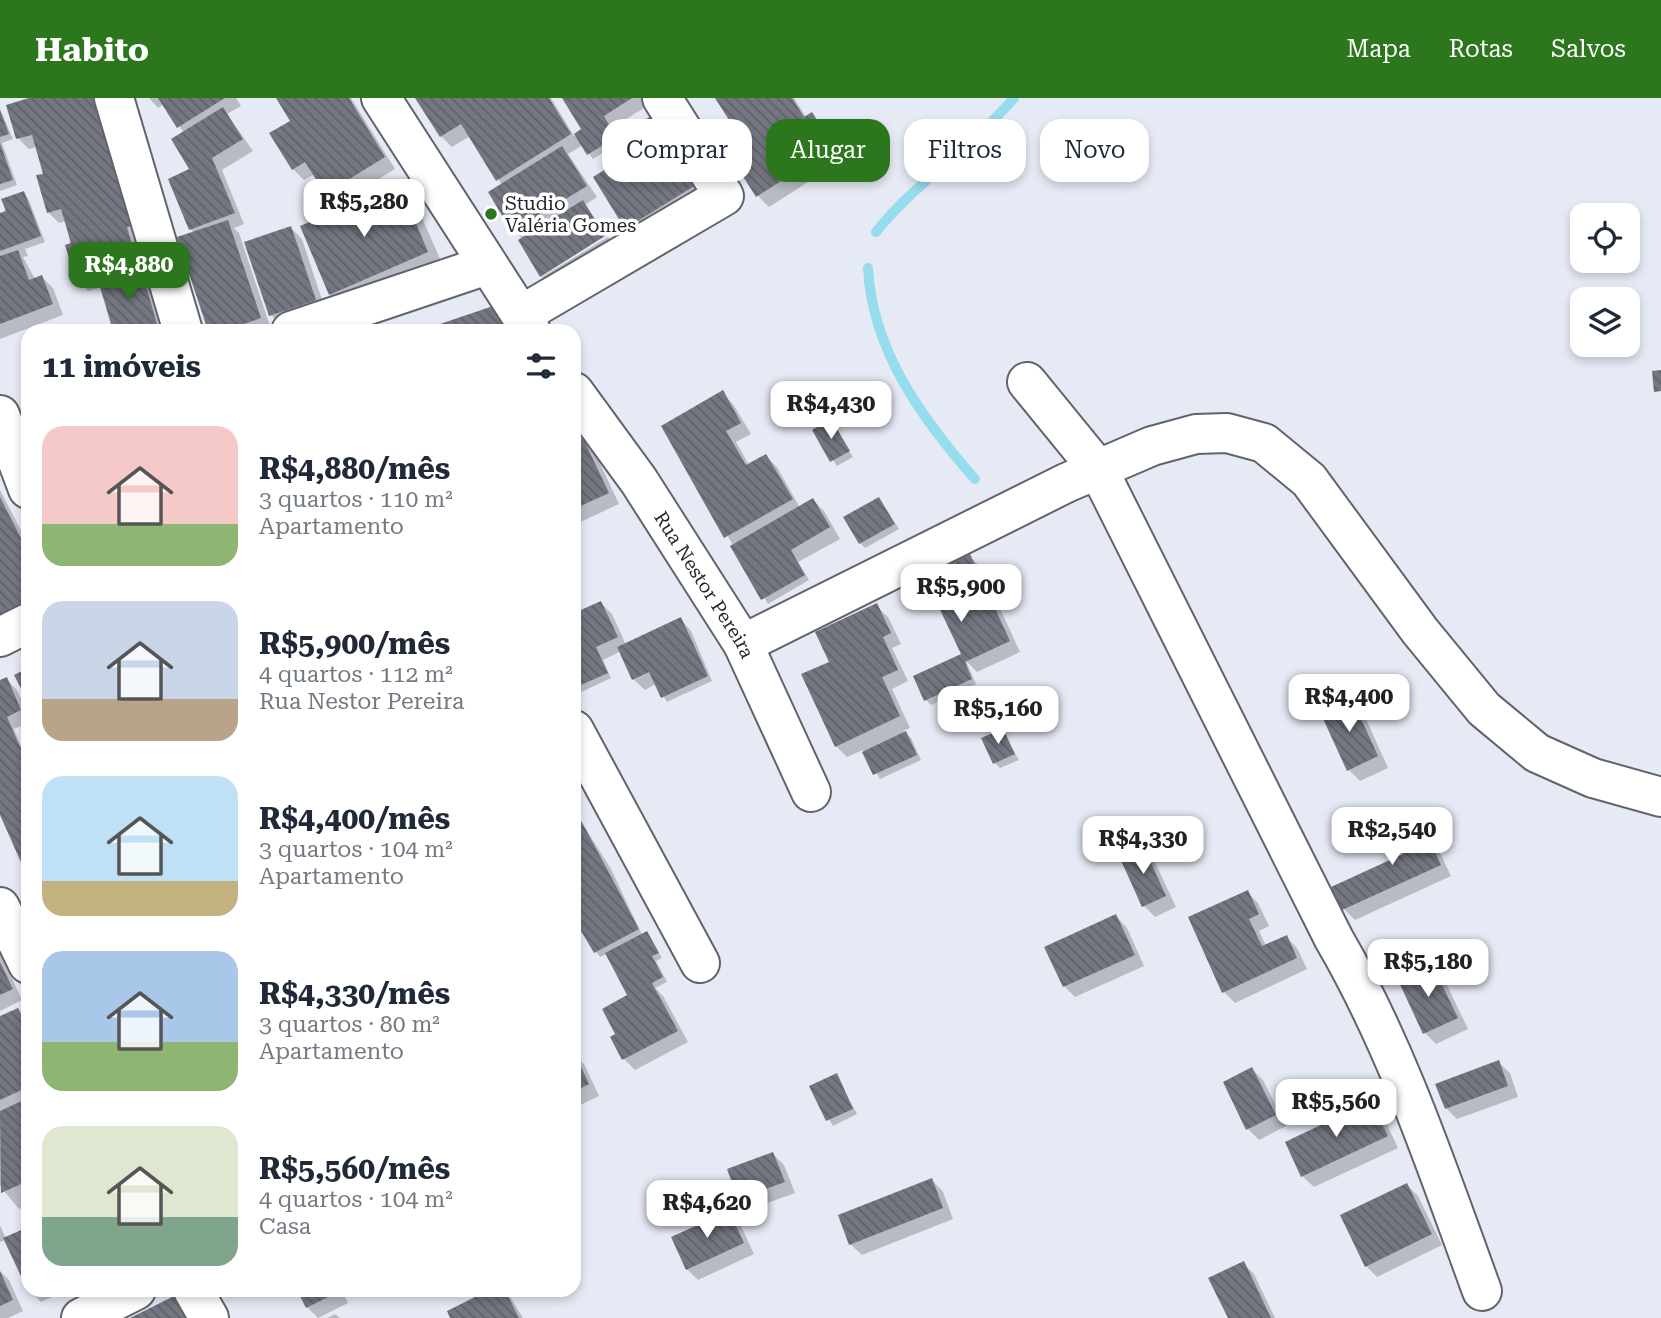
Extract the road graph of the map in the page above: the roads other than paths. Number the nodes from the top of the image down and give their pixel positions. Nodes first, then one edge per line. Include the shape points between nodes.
1 (114, 98) edge
2 (382, 98) edge
3 (663, 98) edge
4 (487, 265) junction
5 (526, 323) edge
6 (181, 324) edge
7 (312, 324) edge
8 (1027, 382) dead end
9 (581, 402) edge
10 (10, 417) edge
11 (21, 461) edge
12 (1098, 469) junction
13 (21, 626) edge
14 (0, 637) edge
15 (743, 644) junction
16 (581, 743) edge
17 (811, 792) dead end
18 (1661, 797) edge
19 (0, 907) edge
20 (21, 950) edge
21 (700, 963) dead end
22 (1482, 1291) dead end
23 (122, 1297) edge
24 (197, 1297) edge
25 (81, 1318) edge
26 (209, 1318) edge

1 - 6 street
2 - 4 street
3 - 5 street via 724,196
4 - 5 street
4 - 7 street
8 - 12 street
9 - 15 street, Rua Nestor Pereira via 639,481
10 - 11 street
12 - 15 street
12 - 18 street via 1196,434 1227,433 1264,443 1309,480 1484,709 1537,753 1593,778
12 - 22 street via 1359,983 1406,1085
13 - 14 street
15 - 17 street, Rua Nestor Pereira
16 - 21 street
19 - 20 street
23 - 25 street
24 - 26 street

